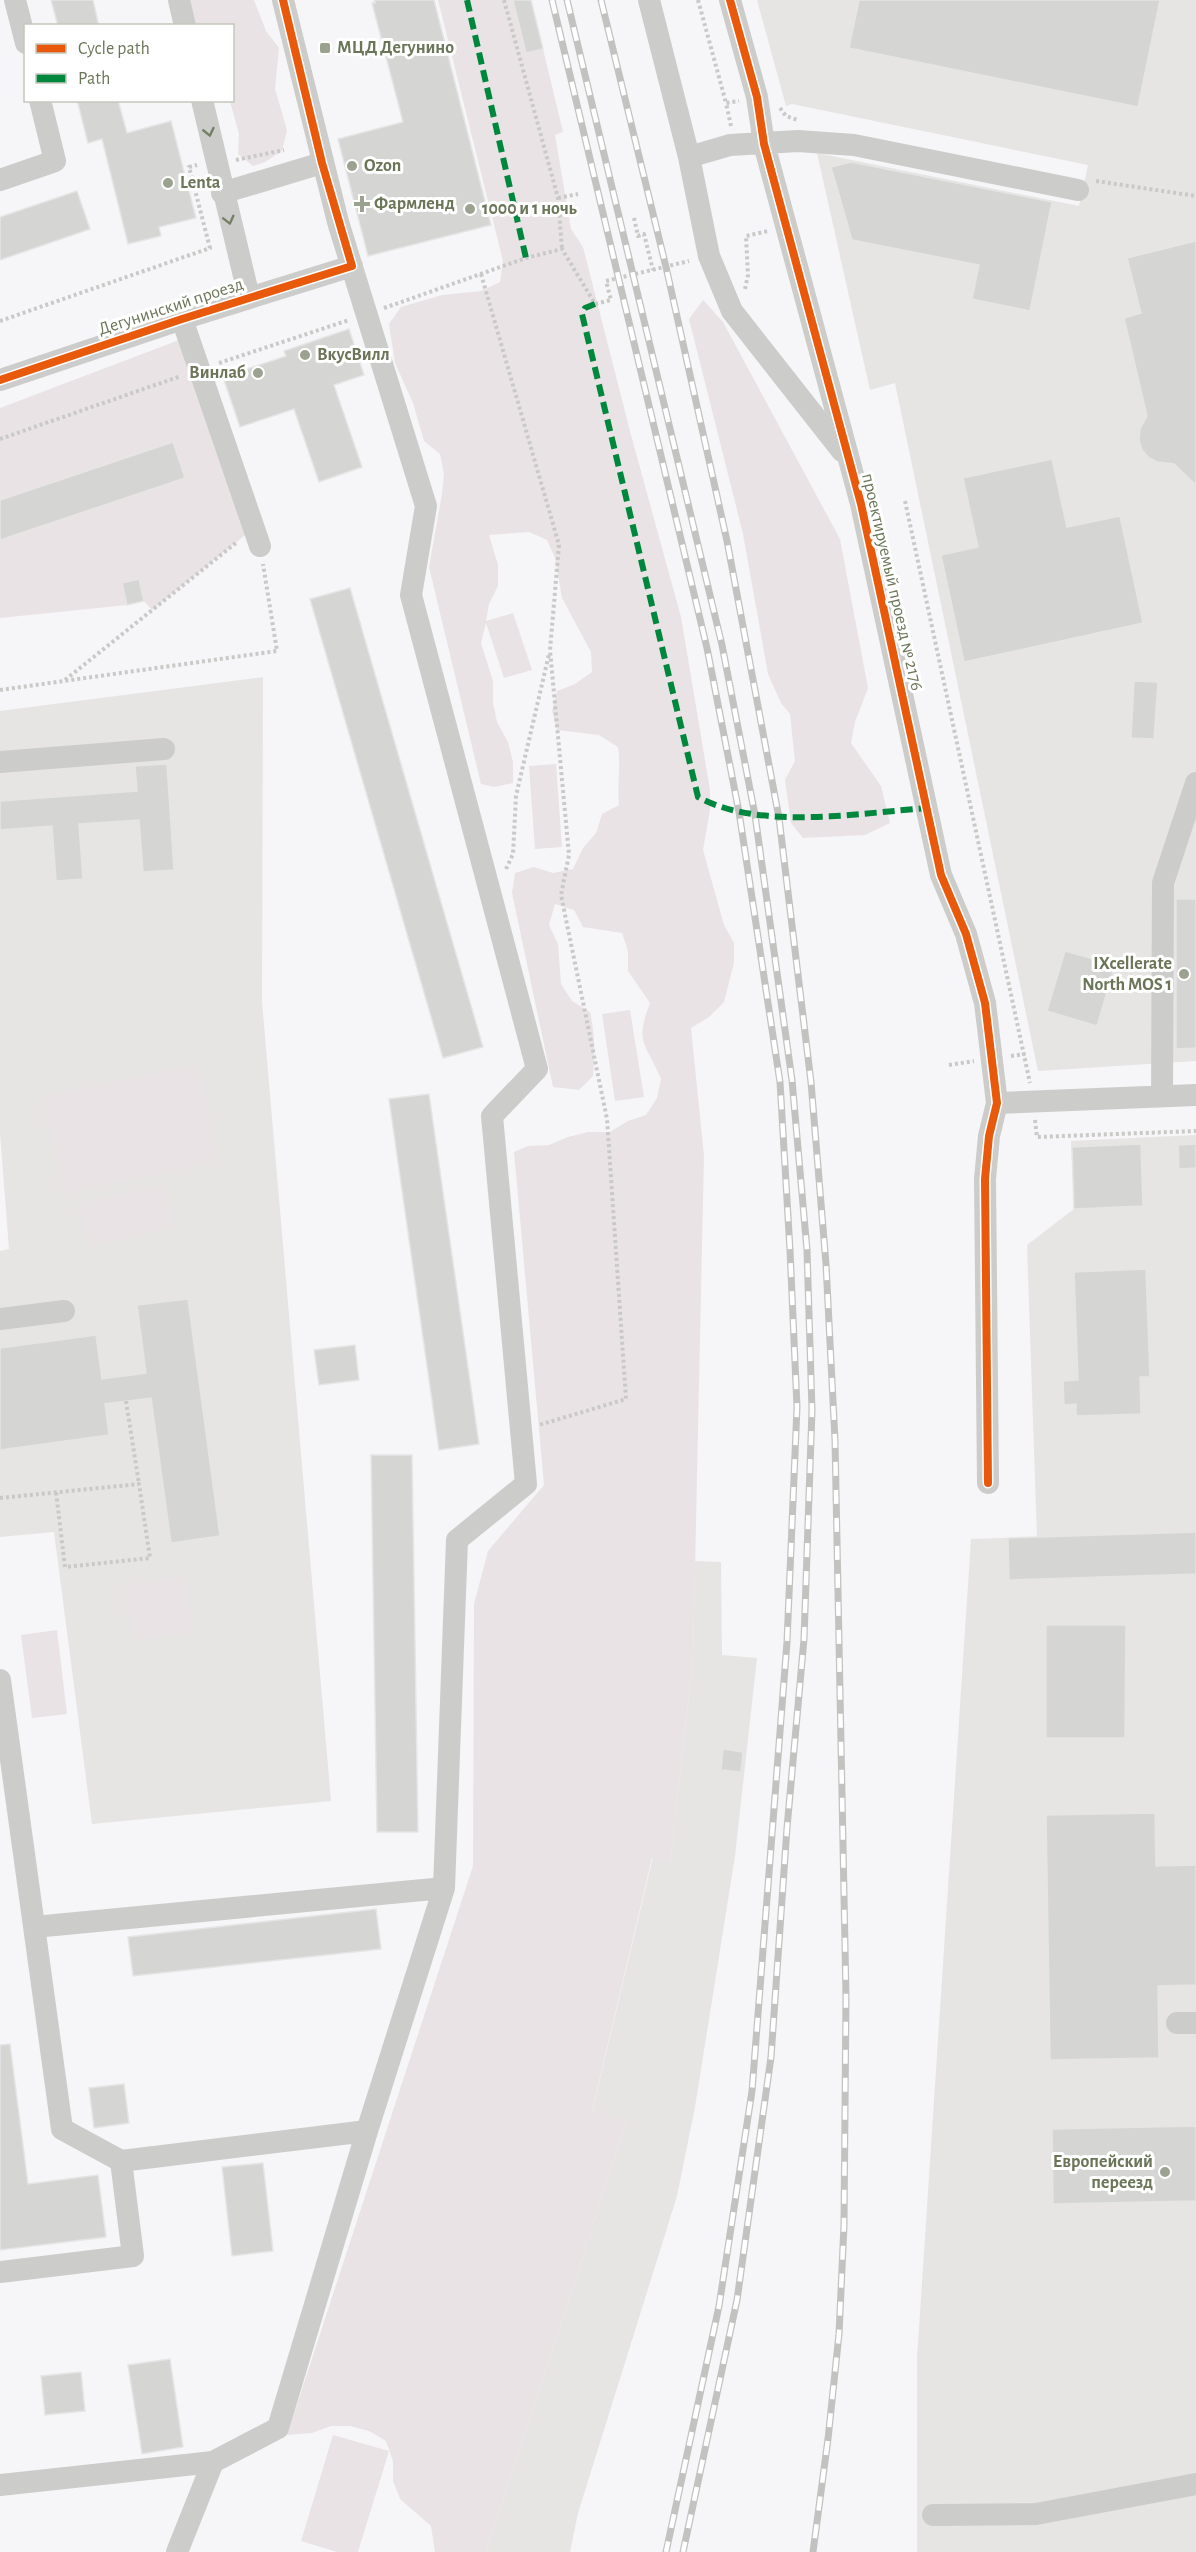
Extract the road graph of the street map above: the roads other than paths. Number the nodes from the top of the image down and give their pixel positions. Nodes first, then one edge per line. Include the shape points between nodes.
1 (15, 0) edge
2 (179, 0) edge
3 (283, 0) edge
4 (649, 0) edge
5 (730, 0) edge
6 (185, 24) edge
7 (24, 35) edge
8 (40, 102) edge
9 (202, 102) edge
10 (764, 144) junction
11 (689, 157) junction
12 (322, 163) junction
13 (0, 180) edge
14 (1078, 190) dead end
15 (222, 194) junction
16 (352, 266) junction
17 (249, 297) junction
18 (182, 318) junction
19 (0, 380) edge
20 (848, 459) junction
21 (257, 537) road end
22 (164, 749) dead end
23 (0, 762) edge
24 (1196, 783) edge
25 (1190, 826) edge
26 (1196, 1095) edge
27 (1162, 1096) junction
28 (997, 1103) junction
29 (64, 1311) dead end
30 (0, 1319) edge
31 (988, 1483) dead end
32 (0, 1680) edge
33 (444, 1888) junction
34 (34, 1927) junction
35 (367, 2131) junction
36 (121, 2161) junction
37 (0, 2272) edge
38 (213, 2462) junction
39 (0, 2484) edge
40 (1196, 2484) edge
41 (933, 2514) dead end
42 (177, 2552) edge

1 - 7 street
2 - 6 street
3 - 12 street
4 - 11 street
5 - 10 street, проектируемый проезд № 2176 via 757,97
8 - 13 street via 55,161
9 -> 15 street
10 - 11 street via 730,145
10 - 14 street via 798,141 854,145
10 - 20 street, проектируемый проезд № 2176
11 - 20 street via 709,256 732,311
12 - 15 street
12 - 16 street
15 -> 17 street
16 - 17 street, Дегунинский проезд
16 - 33 street via 426,506 411,595 537,1069 492,1116 526,1484 457,1540
17 - 18 street, Дегунинский проезд
18 - 19 street, Дегунинский проезд
18 - 21 street
20 - 28 street, проектируемый проезд № 2176 via 941,875 966,934 985,1003
22 - 23 street
24 - 25 street
25 - 27 street via 1163,883
26 - 27 street
27 - 28 street
28 - 31 street via 988,1136 985,1179
29 - 30 street
32 - 34 street
33 - 34 street
33 - 35 street
34 - 36 street via 62,2129
35 - 36 street
35 - 38 street via 278,2428
36 - 37 street via 133,2256
38 - 39 street
38 - 42 street
40 - 41 street via 1036,2514

